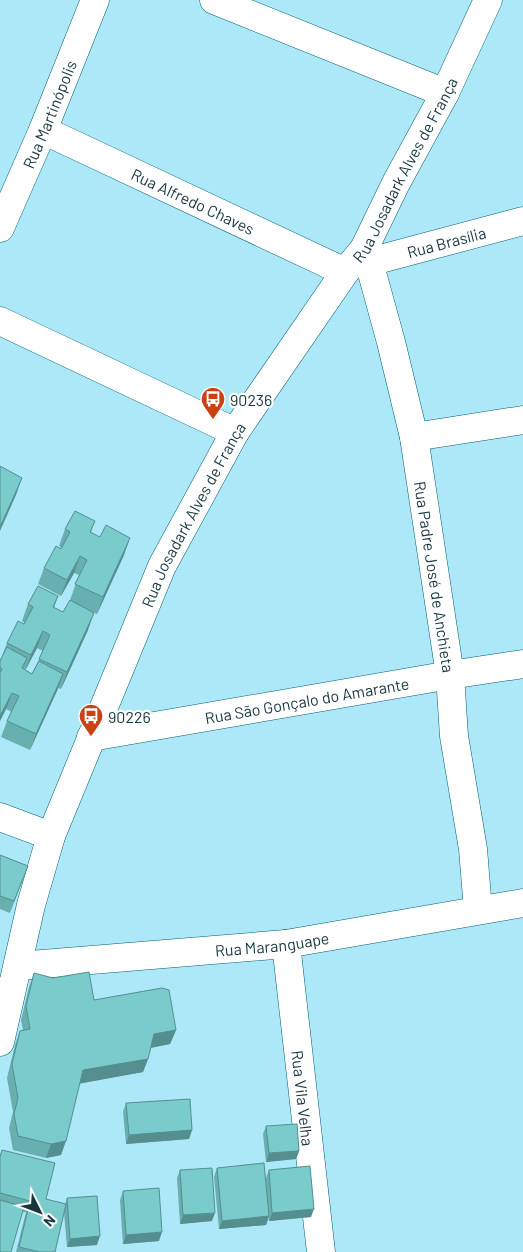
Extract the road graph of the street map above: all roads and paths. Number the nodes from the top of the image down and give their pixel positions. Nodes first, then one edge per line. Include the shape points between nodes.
1 (94, 0) edge
2 (214, 0) edge
3 (488, 0) edge
4 (445, 93) junction
5 (43, 130) junction
6 (523, 221) edge
7 (0, 228) edge
8 (359, 261) junction
9 (0, 321) edge
10 (523, 420) edge
11 (235, 432) junction
12 (414, 437) junction
13 (523, 664) edge
14 (450, 675) junction
15 (91, 738) junction
16 (0, 816) edge
17 (51, 836) junction
18 (523, 903) edge
19 (478, 910) junction
20 (286, 944) junction
21 (18, 966) junction
22 (2, 1026) edge
23 (321, 1252) edge

1 - 5 street, Rua Martinópolis
2 - 4 street
3 - 4 street, Rua Josadark Alves de França
4 - 8 street, Rua Josadark Alves de França via 396,183
5 - 7 street, Rua Martinópolis
5 - 8 street, Rua Alfredo Chaves
6 - 8 street, Rua Brasília
8 - 11 street, Rua Josadark Alves de França
8 - 12 street, Rua Padre José de Anchieta via 391,342
9 - 11 street
10 - 12 street
11 - 15 street, Rua Josadark Alves de França via 162,566
12 - 14 street, Rua Padre José de Anchieta
13 - 14 street, Rua São Gonçalo do Amarante
14 - 15 street, Rua São Gonçalo do Amarante
14 - 19 street, Rua Padre José de Anchieta via 454,736 473,849
15 - 17 street, Rua Josadark Alves de França
16 - 17 street
17 - 21 street, Rua Josadark Alves de França
18 - 19 street, Rua Maranguape
19 - 20 street, Rua Maranguape
20 - 21 street, Rua Maranguape
20 - 23 street, Rua Vila Velha
21 - 22 street, Rua Josadark Alves de França

